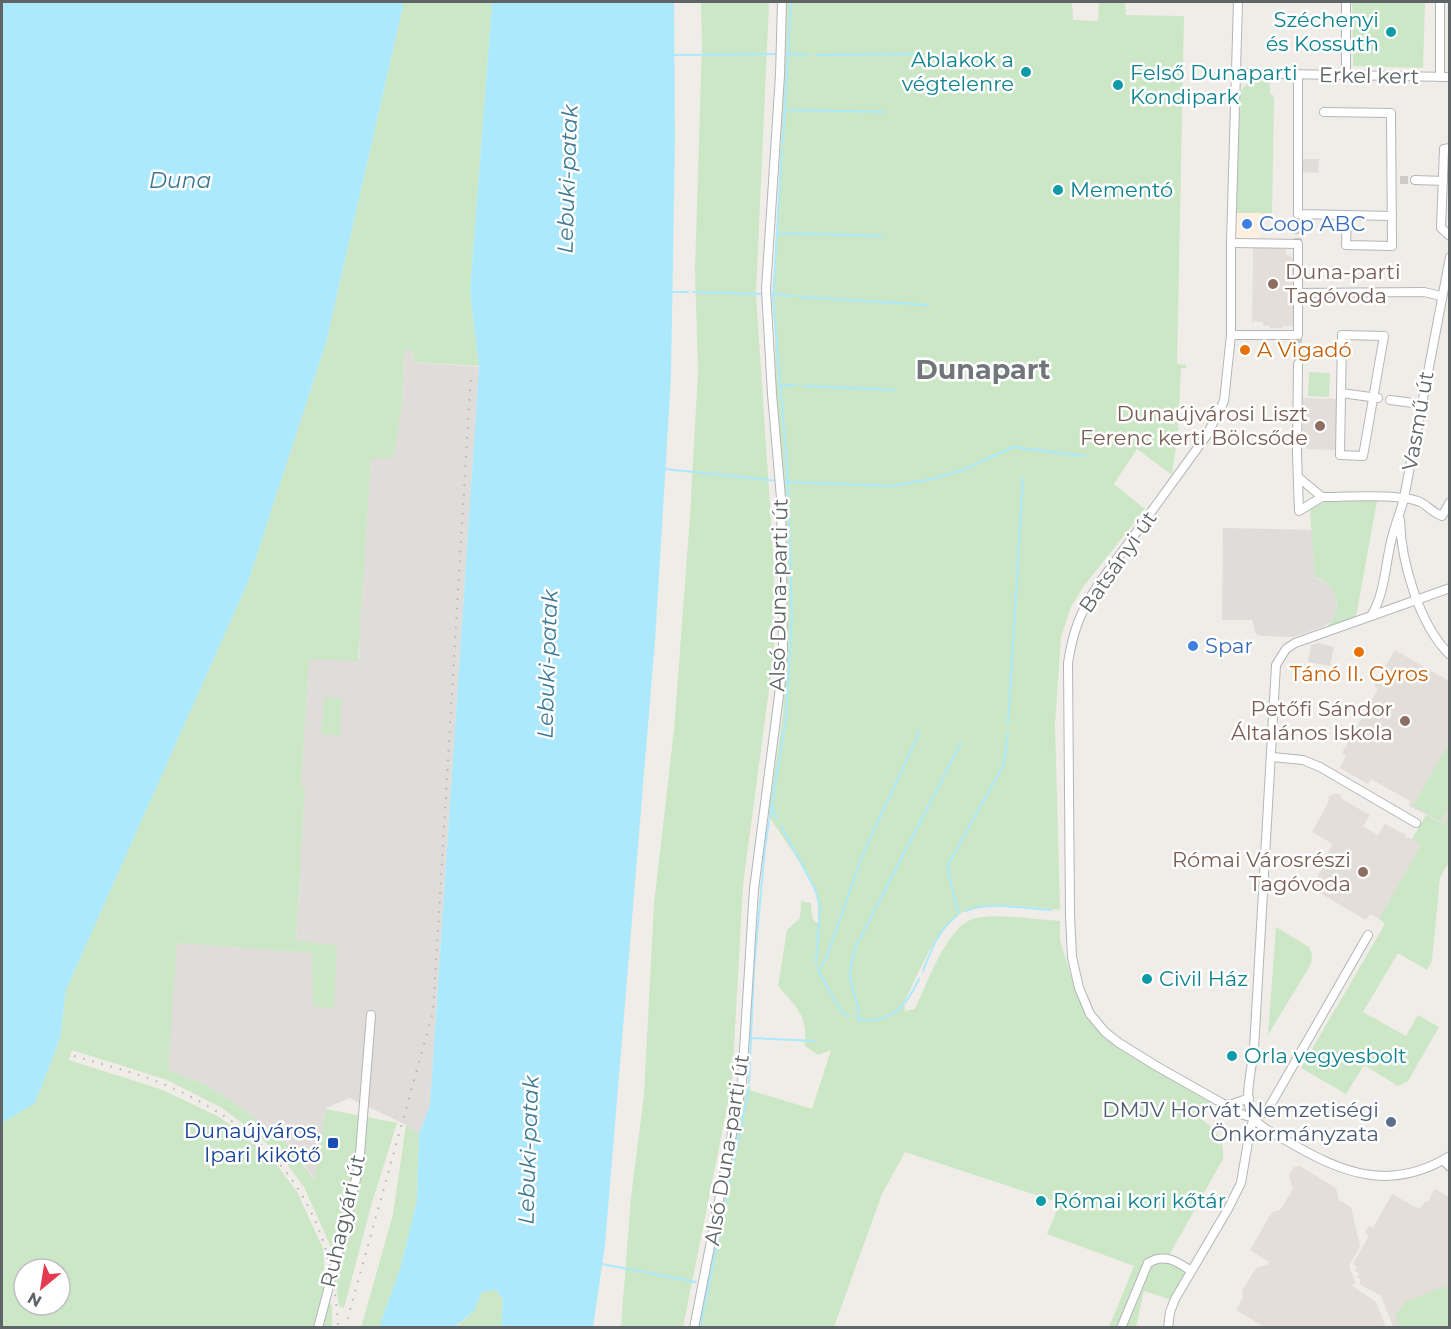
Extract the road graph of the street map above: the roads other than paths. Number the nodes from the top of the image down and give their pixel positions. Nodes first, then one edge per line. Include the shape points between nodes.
1 (782, 2) edge
2 (1238, 2) edge
3 (1346, 2) edge
4 (1440, 2) edge
5 (1236, 73) junction
6 (1298, 75) junction
7 (1346, 76) junction
8 (1440, 77) junction
9 (1449, 78) edge
10 (1324, 112) dead end
11 (1449, 148) edge
12 (1415, 180) tunnel mouth
13 (1443, 181) junction
14 (1347, 215) junction
15 (1392, 216) junction
16 (1449, 236) edge
17 (1231, 243) junction
18 (1449, 257) edge
19 (1298, 293) junction
20 (1441, 297) junction
21 (1231, 335) junction
22 (1298, 364) tunnel mouth
23 (1341, 393) junction
24 (1376, 398) junction
25 (1390, 400) dead end
26 (1421, 404) junction
27 (1298, 477) junction
28 (1322, 497) junction
29 (1404, 498) junction
30 (1449, 502) edge
31 (1400, 515) junction
32 (1446, 516) edge
33 (1449, 588) edge
34 (1418, 599) junction
35 (1371, 616) junction
36 (1449, 655) edge
37 (1272, 757) junction
38 (1416, 823) dead end
39 (1368, 935) dead end
40 (371, 1015) dead end
41 (1249, 1098) junction
42 (1225, 1104) junction
43 (1254, 1118) junction
44 (1446, 1158) edge
45 (1449, 1167) edge
46 (1191, 1271) junction
47 (318, 1328) edge
48 (694, 1328) edge
49 (1121, 1328) edge
50 (1168, 1328) edge

1 - 48 street, Alsó Duna-parti út via 766,289 780,481 781,680 754,889 742,1083
2 - 5 street, Batsányi út
3 - 7 street
4 - 8 street
5 - 6 street, Erkel kert
5 - 17 street, Batsányi út
6 - 7 street, Erkel kert
6 - 14 street, Erkel kert via 1298,214
7 - 8 street, Erkel kert
8 - 9 street, Erkel kert
10 - 15 street, Erkel kert via 1391,113 1396,179
11 - 13 street via 1444,148
12 - 13 street
13 - 16 street via 1441,228
14 - 15 street, Erkel kert
14 - 15 street, Erkel kert via 1346,245 1392,246
17 - 19 street via 1299,244
17 - 21 street, Batsányi út
18 - 20 street, Vasmű út
19 - 20 street via 1424,292
19 - 21 street via 1298,335
20 - 26 street, Vasmű út
21 - 42 street, Batsányi út via 1221,410 1085,604 1076,622 1068,663 1070,915 1072,957 1079,988 1090,1014 1104,1032
22 - 27 street
23 - 24 street
23 - 24 street via 1340,455 1363,456
23 - 24 street via 1342,335 1384,336
25 - 26 street
26 - 29 street, Vasmű út
27 - 28 street
27 - 28 street via 1299,511
28 - 29 street
29 - 31 street, Vasmű út
29 - 32 street via 1422,502 1434,513
30 - 32 street
31 - 34 street, Vasmű út via 1406,565
31 - 35 street, Vasmű út via 1379,600
33 - 34 street
34 - 35 street
34 - 36 street, Vasmű út via 1431,632
35 - 37 street via 1295,643 1281,656 1275,676
37 - 38 street via 1303,760 1320,767
37 - 41 street
39 - 43 street via 1267,1111
40 - 47 street, Ruhagyári út via 359,1166
41 - 42 street
41 - 43 street
42 - 43 street, Batsányi út
43 - 44 street, Batsányi út via 1317,1159 1355,1173 1378,1177 1402,1175
43 - 46 street via 1240,1183
44 - 45 street
46 - 49 street via 1161,1257 1148,1263
46 - 50 street via 1175,1299

